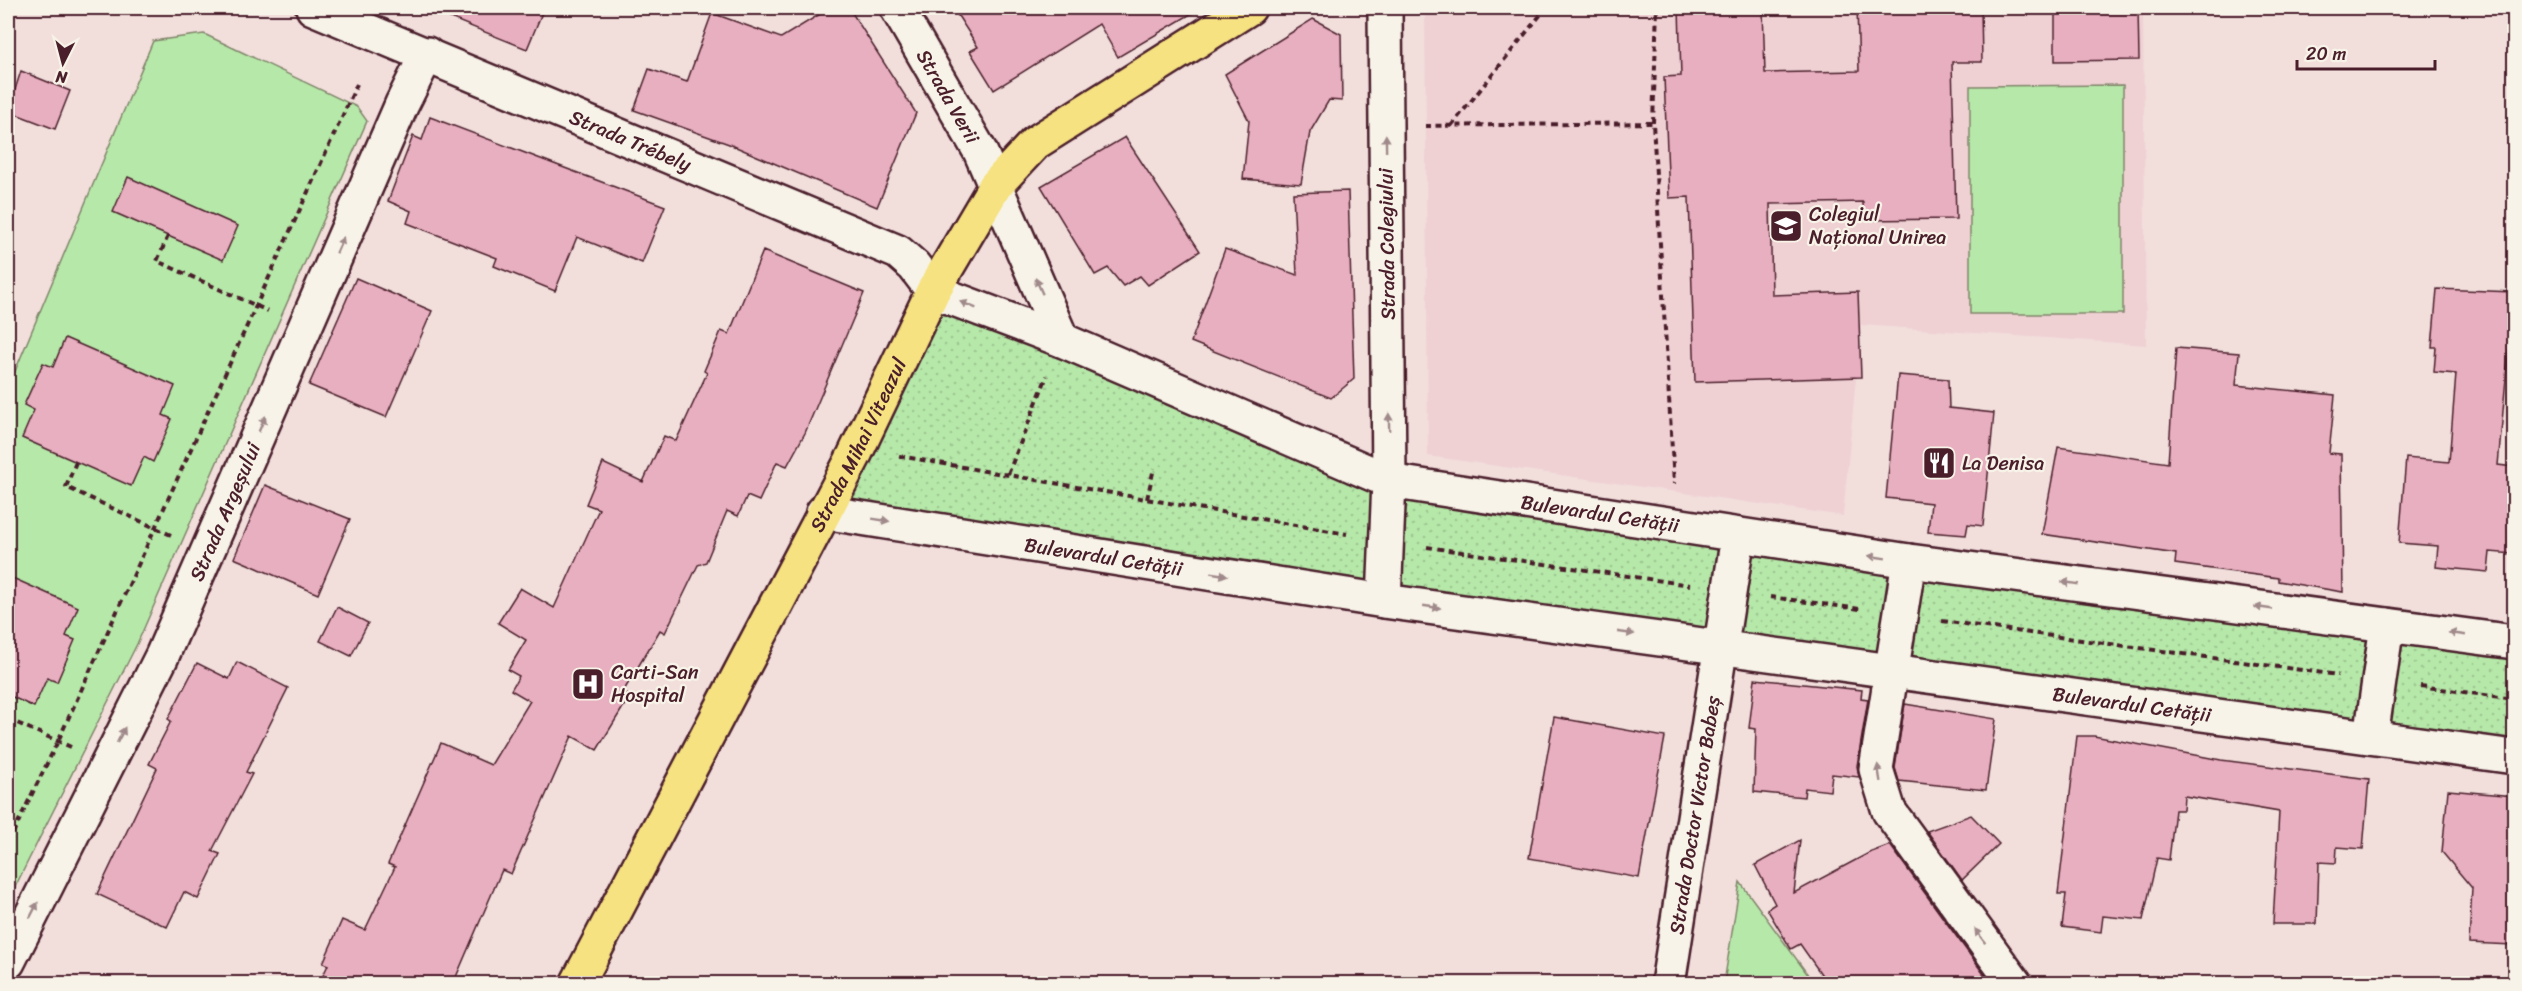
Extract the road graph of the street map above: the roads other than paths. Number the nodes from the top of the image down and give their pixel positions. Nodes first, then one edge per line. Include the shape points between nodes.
1 (313, 8) edge
2 (897, 8) edge
3 (1249, 8) edge
4 (1385, 8) edge
5 (427, 54) junction
6 (995, 186) junction
7 (933, 291) junction
8 (1062, 340) junction
9 (1389, 481) junction
10 (823, 513) junction
11 (1738, 536) junction
12 (1909, 561) junction
13 (1384, 601) junction
14 (2387, 625) junction
15 (2514, 642) edge
16 (1720, 646) junction
17 (1892, 669) junction
18 (2371, 736) junction
19 (2514, 757) edge
20 (8, 962) edge
21 (577, 984) edge
22 (1668, 984) edge
23 (2015, 984) edge

1 - 5 street, Strada Trébely
2 - 6 street, Strada Verii via 971,136
3 - 6 main road, Strada Mihai Viteazul via 1035,143
9 -> 4 street, Strada Colegiului
5 - 7 street, Strada Trébely via 898,252
20 -> 5 street, Strada Argeșului via 162,656
6 - 7 main road, Strada Mihai Viteazul
8 -> 6 street
8 -> 7 street, Bulevardul Cetății
7 - 10 main road, Strada Mihai Viteazul
8 - 9 street, Bulevardul Cetății
9 - 11 street, Bulevardul Cetății
9 - 13 street
10 -> 13 street, Bulevardul Cetății
10 - 21 main road, Strada Mihai Viteazul
12 -> 11 street, Bulevardul Cetății
11 - 16 street
14 -> 12 street, Bulevardul Cetății
12 - 17 street
13 -> 16 street, Bulevardul Cetății
15 -> 14 street, Bulevardul Cetății
14 - 18 street
16 - 17 street, Bulevardul Cetății
16 - 22 street, Strada Doctor Victor Babeș
17 - 18 street, Bulevardul Cetății
23 -> 17 street via 1888,811 1876,769
18 - 19 street, Bulevardul Cetății

